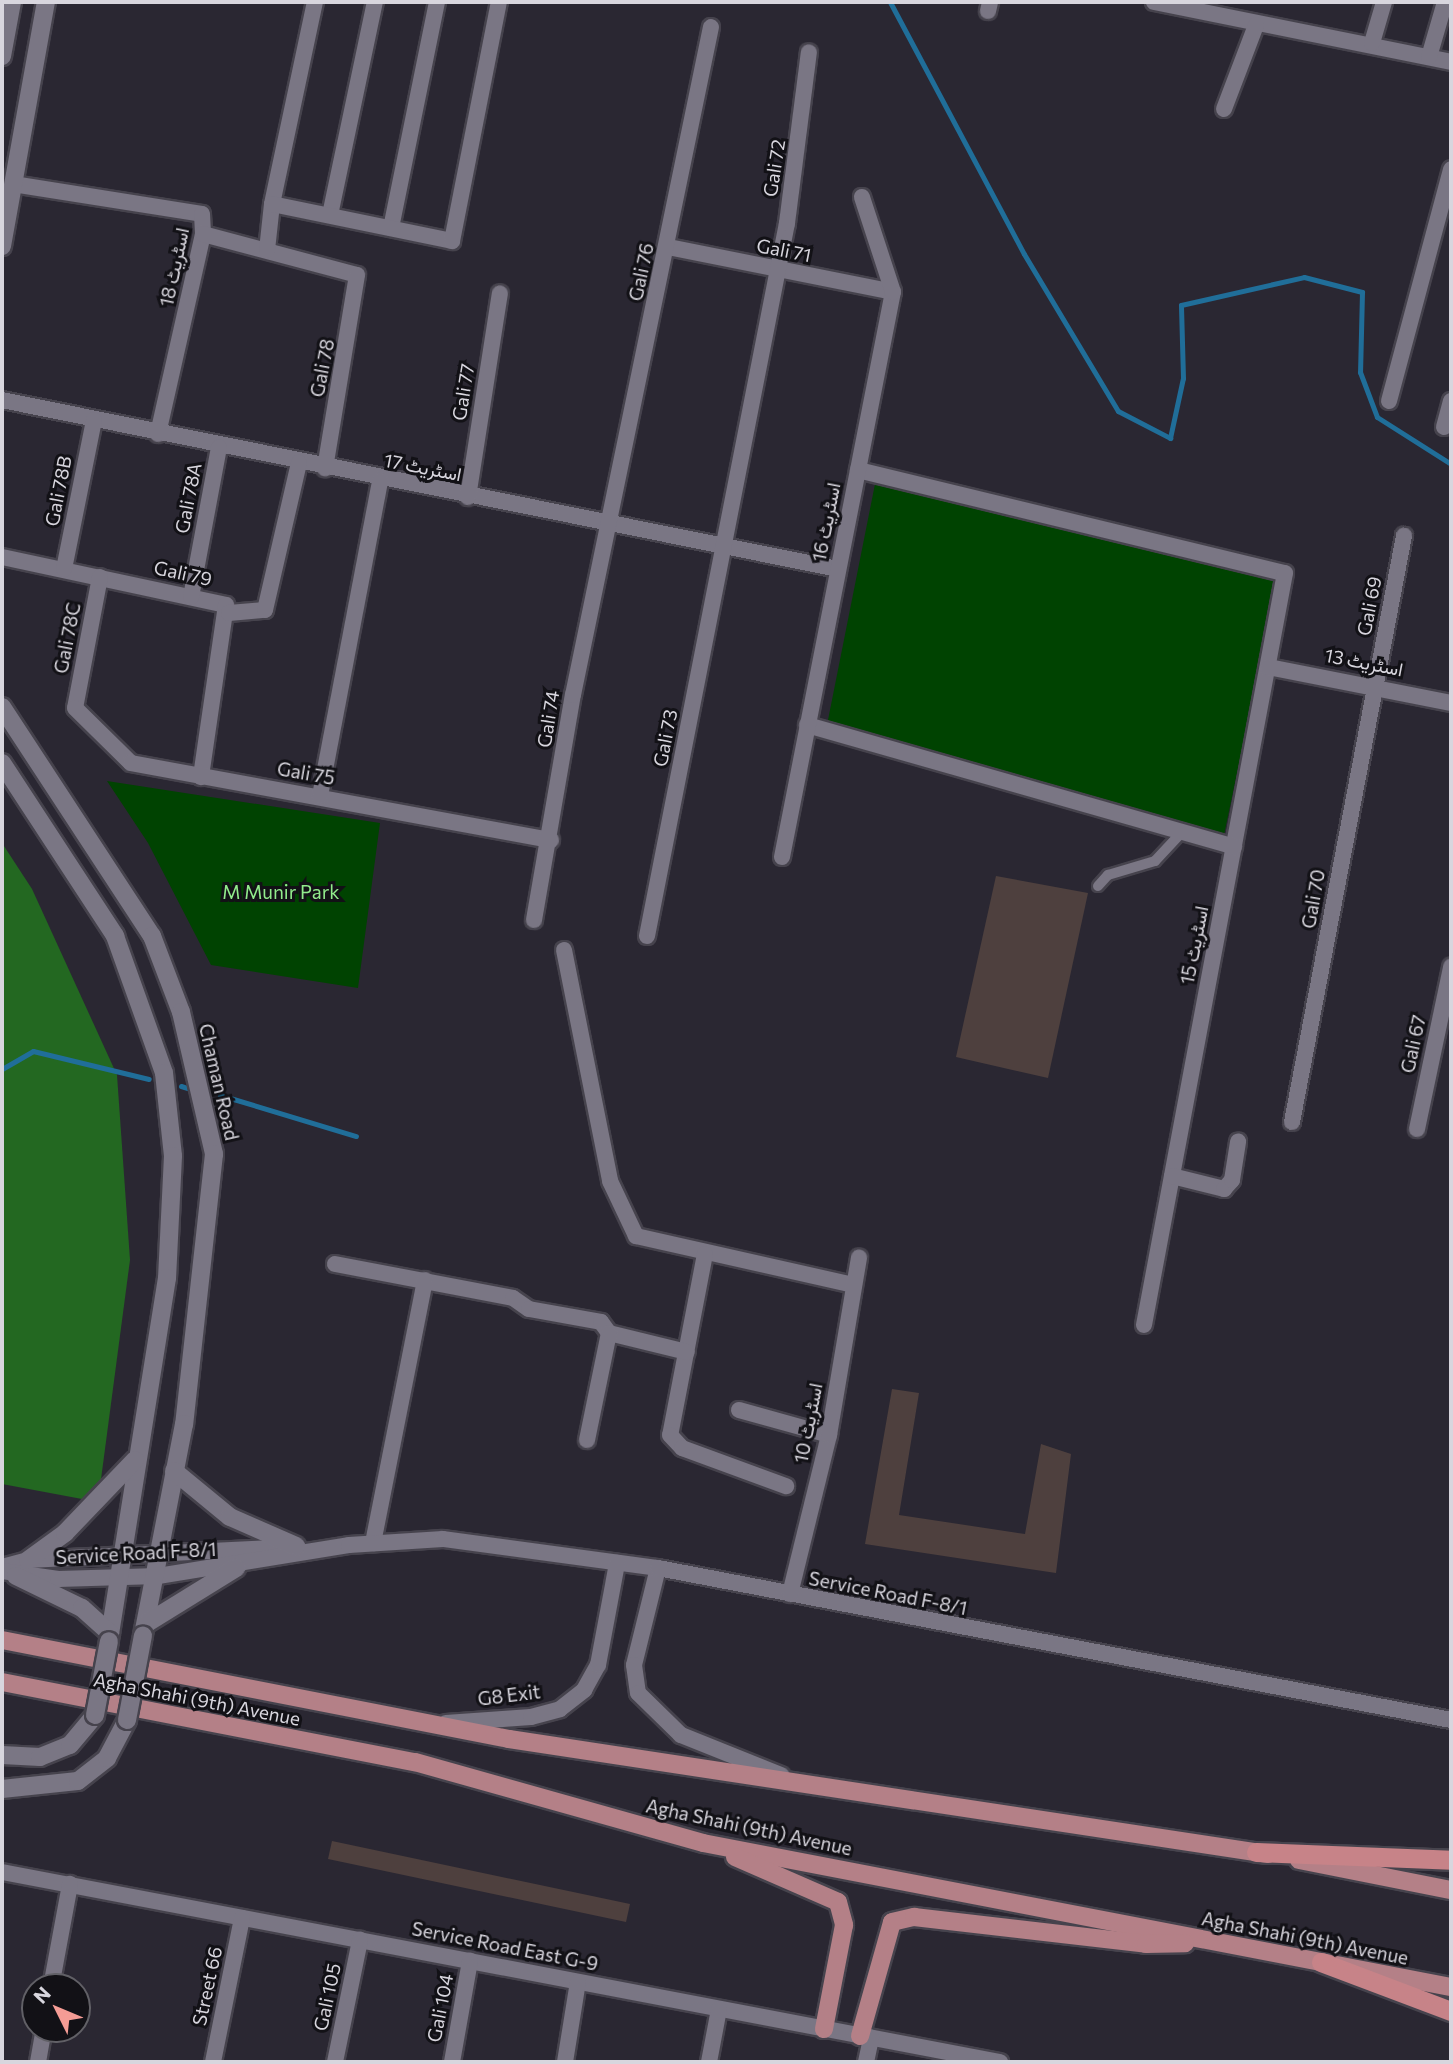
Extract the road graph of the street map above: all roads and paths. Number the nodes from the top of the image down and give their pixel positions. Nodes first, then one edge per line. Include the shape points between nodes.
1 (12, 2) edge
2 (46, 2) edge
3 (315, 2) edge
4 (375, 2) edge
5 (437, 2) edge
6 (499, 2) edge
7 (1154, 2) edge
8 (1384, 2) edge
9 (1445, 2) edge
10 (1256, 25) junction
11 (711, 27) dead end
12 (1372, 43) junction
13 (809, 52) dead end
14 (2, 56) edge
15 (1429, 57) junction
16 (1451, 62) edge
17 (1224, 109) dead end
18 (1451, 169) edge
19 (13, 184) junction
20 (862, 197) dead end
21 (272, 204) junction
22 (330, 215) junction
23 (391, 228) junction
24 (203, 234) junction
25 (2, 247) edge
26 (668, 247) junction
27 (267, 250) junction
28 (778, 271) junction
29 (893, 292) junction
30 (500, 293) dead end
31 (2, 400) edge
32 (1389, 401) dead end
33 (1451, 401) edge
34 (94, 421) junction
35 (1444, 427) dead end
36 (158, 435) junction
37 (219, 448) junction
38 (299, 463) junction
39 (325, 468) junction
40 (858, 470) junction
41 (380, 481) junction
42 (468, 497) junction
43 (609, 526) junction
44 (1404, 536) dead end
45 (720, 547) junction
46 (2, 557) edge
47 (64, 569) junction
48 (838, 569) junction
49 (100, 577) junction
50 (191, 597) junction
51 (229, 613) junction
52 (1268, 667) junction
53 (1374, 683) junction
54 (1451, 703) edge
55 (2, 707) edge
56 (75, 708) joint
57 (807, 725) junction
58 (2, 763) edge
59 (201, 777) junction
60 (320, 796) junction
61 (1182, 832) junction
62 (551, 839) junction
63 (1234, 847) junction
64 (782, 857) dead end
65 (1098, 886) dead end
66 (534, 920) dead end
67 (647, 936) dead end
68 (564, 950) dead end
69 (1451, 967) edge
70 (1292, 1122) dead end
71 (1417, 1129) dead end
72 (1238, 1141) dead end
73 (1172, 1176) junction
74 (705, 1254) junction
75 (859, 1258) dead end
76 (335, 1264) dead end
77 (425, 1280) junction
78 (854, 1285) junction
79 (1144, 1325) dead end
80 (610, 1333) junction
81 (687, 1352) junction
82 (739, 1410) dead end
83 (829, 1435) junction
84 (587, 1440) dead end
85 (135, 1460) junction
86 (174, 1471) junction
87 (786, 1486) dead end
88 (373, 1543) junction
89 (296, 1546) junction
90 (314, 1551) junction
91 (162, 1554) junction
92 (121, 1556) junction
93 (28, 1560) junction
94 (617, 1563) junction
95 (236, 1568) junction
96 (658, 1568) junction
97 (6, 1571) edge
98 (118, 1575) junction
99 (158, 1576) junction
100 (790, 1594) junction
101 (145, 1629) junction
102 (109, 1637) junction
103 (2, 1640) edge
104 (2, 1682) edge
105 (1451, 1720) edge
106 (426, 1724) junction
107 (2, 1755) edge
108 (781, 1775) junction
109 (2, 1789) edge
110 (703, 1843) junction
111 (1256, 1852) junction
112 (1451, 1860) edge
113 (2, 1871) edge
114 (70, 1884) junction
115 (1451, 1890) edge
116 (242, 1917) junction
117 (360, 1940) junction
118 (1212, 1941) junction
119 (470, 1961) junction
120 (1321, 1962) junction
121 (54, 1973) edge
122 (579, 1982) junction
123 (1451, 1987) edge
124 (719, 2009) junction
125 (1451, 2011) edge
126 (824, 2029) junction
127 (865, 2037) junction
128 (41, 2043) edge
129 (38, 2062) edge
130 (213, 2062) edge
131 (335, 2062) edge
132 (452, 2062) edge
133 (565, 2062) edge
134 (709, 2062) edge
135 (866, 2062) edge
136 (1000, 2062) edge

1 - 14 street
2 - 19 street
3 - 21 street
4 - 22 street
5 - 23 street
6 - 23 street via 452,241
7 - 10 street
8 - 12 street
9 - 15 street
10 - 12 street
10 - 17 street
11 - 26 street, Gali 76
12 - 15 street
13 - 28 street, Gali 72 via 810,71
15 - 16 street
18 - 32 street
19 - 24 street, اسٹریٹ 18 via 194,210 205,221
19 - 25 street
20 - 29 street, اسٹریٹ 16
21 - 22 street
21 - 27 street
22 - 23 street
24 - 27 street
24 - 36 street, اسٹریٹ 18
26 - 28 street, Gali 71
26 - 43 street, Gali 76
27 - 39 street, Gali 78 via 357,275
28 - 29 street, Gali 71
28 - 45 street, Gali 72
29 - 40 street, اسٹریٹ 16
30 - 42 street, Gali 77
31 - 34 street, اسٹریٹ 17
33 - 35 street
34 - 36 street, اسٹریٹ 17
34 - 47 street, Gali 78B
36 - 37 street, اسٹریٹ 17
37 - 38 street, اسٹریٹ 17
37 - 50 street, Gali 78A
38 - 39 street, اسٹریٹ 17
38 - 51 street via 265,610
39 - 41 street, اسٹریٹ 17
40 - 48 street, اسٹریٹ 16
40 - 52 street, اسٹریٹ 15 via 1285,573
41 - 42 street, اسٹریٹ 17
41 - 60 street
42 - 43 street, اسٹریٹ 17
43 - 45 street, اسٹریٹ 17
43 - 62 street, Gali 74
44 - 53 street, Gali 69
45 - 48 street, اسٹریٹ 17
45 - 67 street, Gali 73
46 - 47 street, Gali 79
47 - 49 street, Gali 79
48 - 57 street, اسٹریٹ 16
49 - 50 street, Gali 79
49 - 56 street, Gali 78C
50 - 51 street, Gali 79 via 219,602
51 - 59 street
52 - 53 street, اسٹریٹ 13
52 - 63 street, اسٹریٹ 15
53 - 54 street, اسٹریٹ 13
53 - 70 street, Gali 70
55 - 86 street, Chaman Road via 152,936 203,1089 214,1154 210,1210
56 - 59 street, Gali 75 via 131,763
57 - 61 street
57 - 64 street, اسٹریٹ 16
58 - 85 street via 116,936 164,1073 173,1156 167,1278
59 - 60 street, Gali 75
60 - 62 street, Gali 75
61 - 63 street
61 - 65 street via 1155,861 1108,875
62 - 66 street, Gali 74
63 - 73 street, اسٹریٹ 15
68 - 74 street via 610,1181 630,1229 642,1240
69 - 71 street, Gali 67
72 - 73 street via 1232,1180 1224,1189
73 - 79 street, اسٹریٹ 15
74 - 78 street
74 - 81 street
75 - 78 street, اسٹریٹ 10
76 - 77 street
77 - 80 street via 601,1322
77 - 88 street
78 - 83 street, اسٹریٹ 10
80 - 81 street
80 - 84 street
81 - 87 street via 670,1435 674,1443
82 - 83 street
83 - 100 street, اسٹریٹ 10
85 - 92 street
85 - 93 street via 65,1533
86 - 89 street via 230,1517
86 - 91 street, Chaman Road
88 - 90 street, Service Road F-8/1
88 - 94 street, Service Road F-8/1 via 443,1539
89 - 90 street, Service Road F-8/1
89 - 91 street, Service Road F-8/1
90 - 95 street, Service Road F-8/1
91 - 92 street, Service Road F-8/1
91 - 99 street, Chaman Road
92 - 93 street, Service Road F-8/1
92 - 98 street
93 - 97 street, Service Road F-8/1
94 - 96 street, Service Road F-8/1
94 - 106 street, G8 Exit via 598,1665 584,1690 560,1709 531,1717
95 - 99 street, Service Road F-8/1
95 - 101 street
96 - 100 street, Service Road F-8/1
96 - 108 street via 634,1665 638,1693 681,1735
97 - 98 street, Service Road F-8/1
97 - 102 street via 72,1601
98 - 99 street, Service Road F-8/1
98 - 102 street
99 - 101 street, Chaman Road
100 - 105 street, Service Road F-8/1
101 - 109 street, Chaman Road, bridge via 127,1720 107,1758 78,1781
102 - 107 street, bridge via 95,1715 70,1745 40,1757
103 - 106 main road, Agha Shahi (9th) Avenue
104 - 110 main road, Agha Shahi (9th) Avenue via 415,1762
106 - 108 main road, Agha Shahi (9th) Avenue
108 - 111 main road, Agha Shahi (9th) Avenue
110 - 118 main road, Agha Shahi (9th) Avenue
110 - 126 main road via 838,1902 844,1925
111 - 112 highway
111 - 115 main road, Agha Shahi (9th) Avenue
113 - 114 street, Service Road East G-9
114 - 116 street, Service Road East G-9
114 - 121 street
116 - 117 street, Service Road East G-9
116 - 130 street, Street 66
117 - 119 street, Service Road East G-9
117 - 131 street, Gali 105
118 - 120 main road, Agha Shahi (9th) Avenue
118 - 127 main road via 1146,1944 914,1917 892,1922 884,1933
119 - 122 street, Service Road East G-9
119 - 132 street, Gali 104
120 - 123 main road, Agha Shahi (9th) Avenue
120 - 125 highway
122 - 124 street, Service Road East G-9
122 - 133 street
124 - 126 street, Service Road East G-9
124 - 134 street
126 - 127 street, Service Road East G-9
127 - 135 street
127 - 136 street, Service Road East G-9
128 - 129 street

